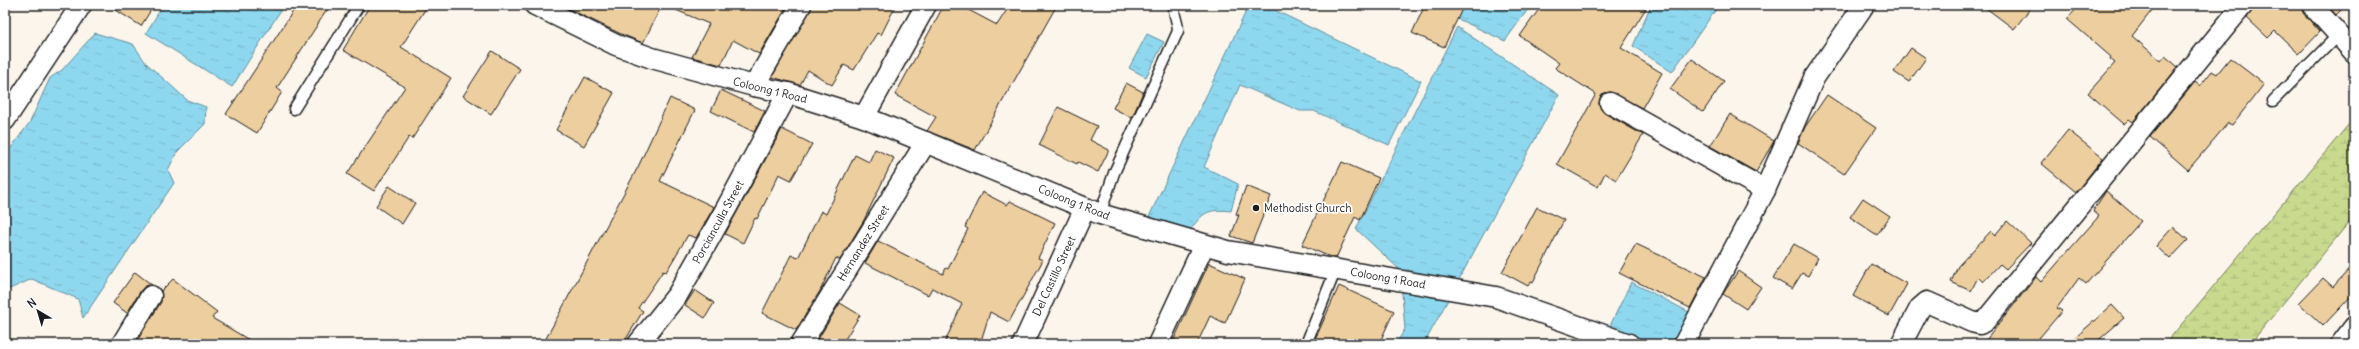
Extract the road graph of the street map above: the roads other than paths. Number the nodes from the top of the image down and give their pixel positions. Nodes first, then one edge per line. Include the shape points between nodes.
1 (81, 5) edge
2 (359, 5) edge
3 (535, 5) edge
4 (801, 5) edge
5 (926, 5) edge
6 (1174, 5) edge
7 (1864, 5) edge
8 (2243, 5) edge
9 (2312, 5) edge
10 (2339, 34) junction
11 (2354, 52) edge
12 (754, 86) junction
13 (788, 93) junction
14 (2273, 101) dead end
15 (1610, 103) dead end
16 (294, 108) dead end
17 (864, 117) junction
18 (5, 120) edge
19 (926, 142) junction
20 (1765, 190) junction
21 (1093, 211) junction
22 (1204, 245) junction
23 (1336, 269) junction
24 (150, 296) dead end
25 (2354, 327) edge
26 (1591, 338) edge
27 (122, 344) edge
28 (638, 344) edge
29 (801, 344) edge
30 (1023, 344) edge
31 (1158, 344) edge
32 (1306, 344) edge
33 (1629, 344) edge
34 (1684, 344) edge
35 (1901, 344) edge
36 (2341, 344) edge

1 - 18 street
2 - 16 lane
3 - 12 street, Coloong 1 Road via 616,45 652,58
4 - 12 street
5 - 17 street
6 - 21 lane via 1178,31 1114,173
7 - 20 street via 1814,78
8 - 35 street via 1986,320 1980,324 1972,322 1926,302 1920,308
9 - 10 street
10 - 11 street
10 - 14 lane
12 - 13 street, Coloong 1 Road
13 - 17 street, Coloong 1 Road
13 - 28 street, Porcianculla Street via 678,294
15 - 20 street
17 - 19 street, Coloong 1 Road
19 - 21 street, Coloong 1 Road
19 - 29 street, Hernandez Street
20 - 34 street
21 - 22 street, Coloong 1 Road
21 - 30 street, Del Castillo Street
22 - 23 street, Coloong 1 Road
22 - 31 street
23 - 26 street, Coloong 1 Road via 1496,297
23 - 32 lane
24 - 27 street
25 - 36 street
26 - 33 street, Coloong 1 Road

